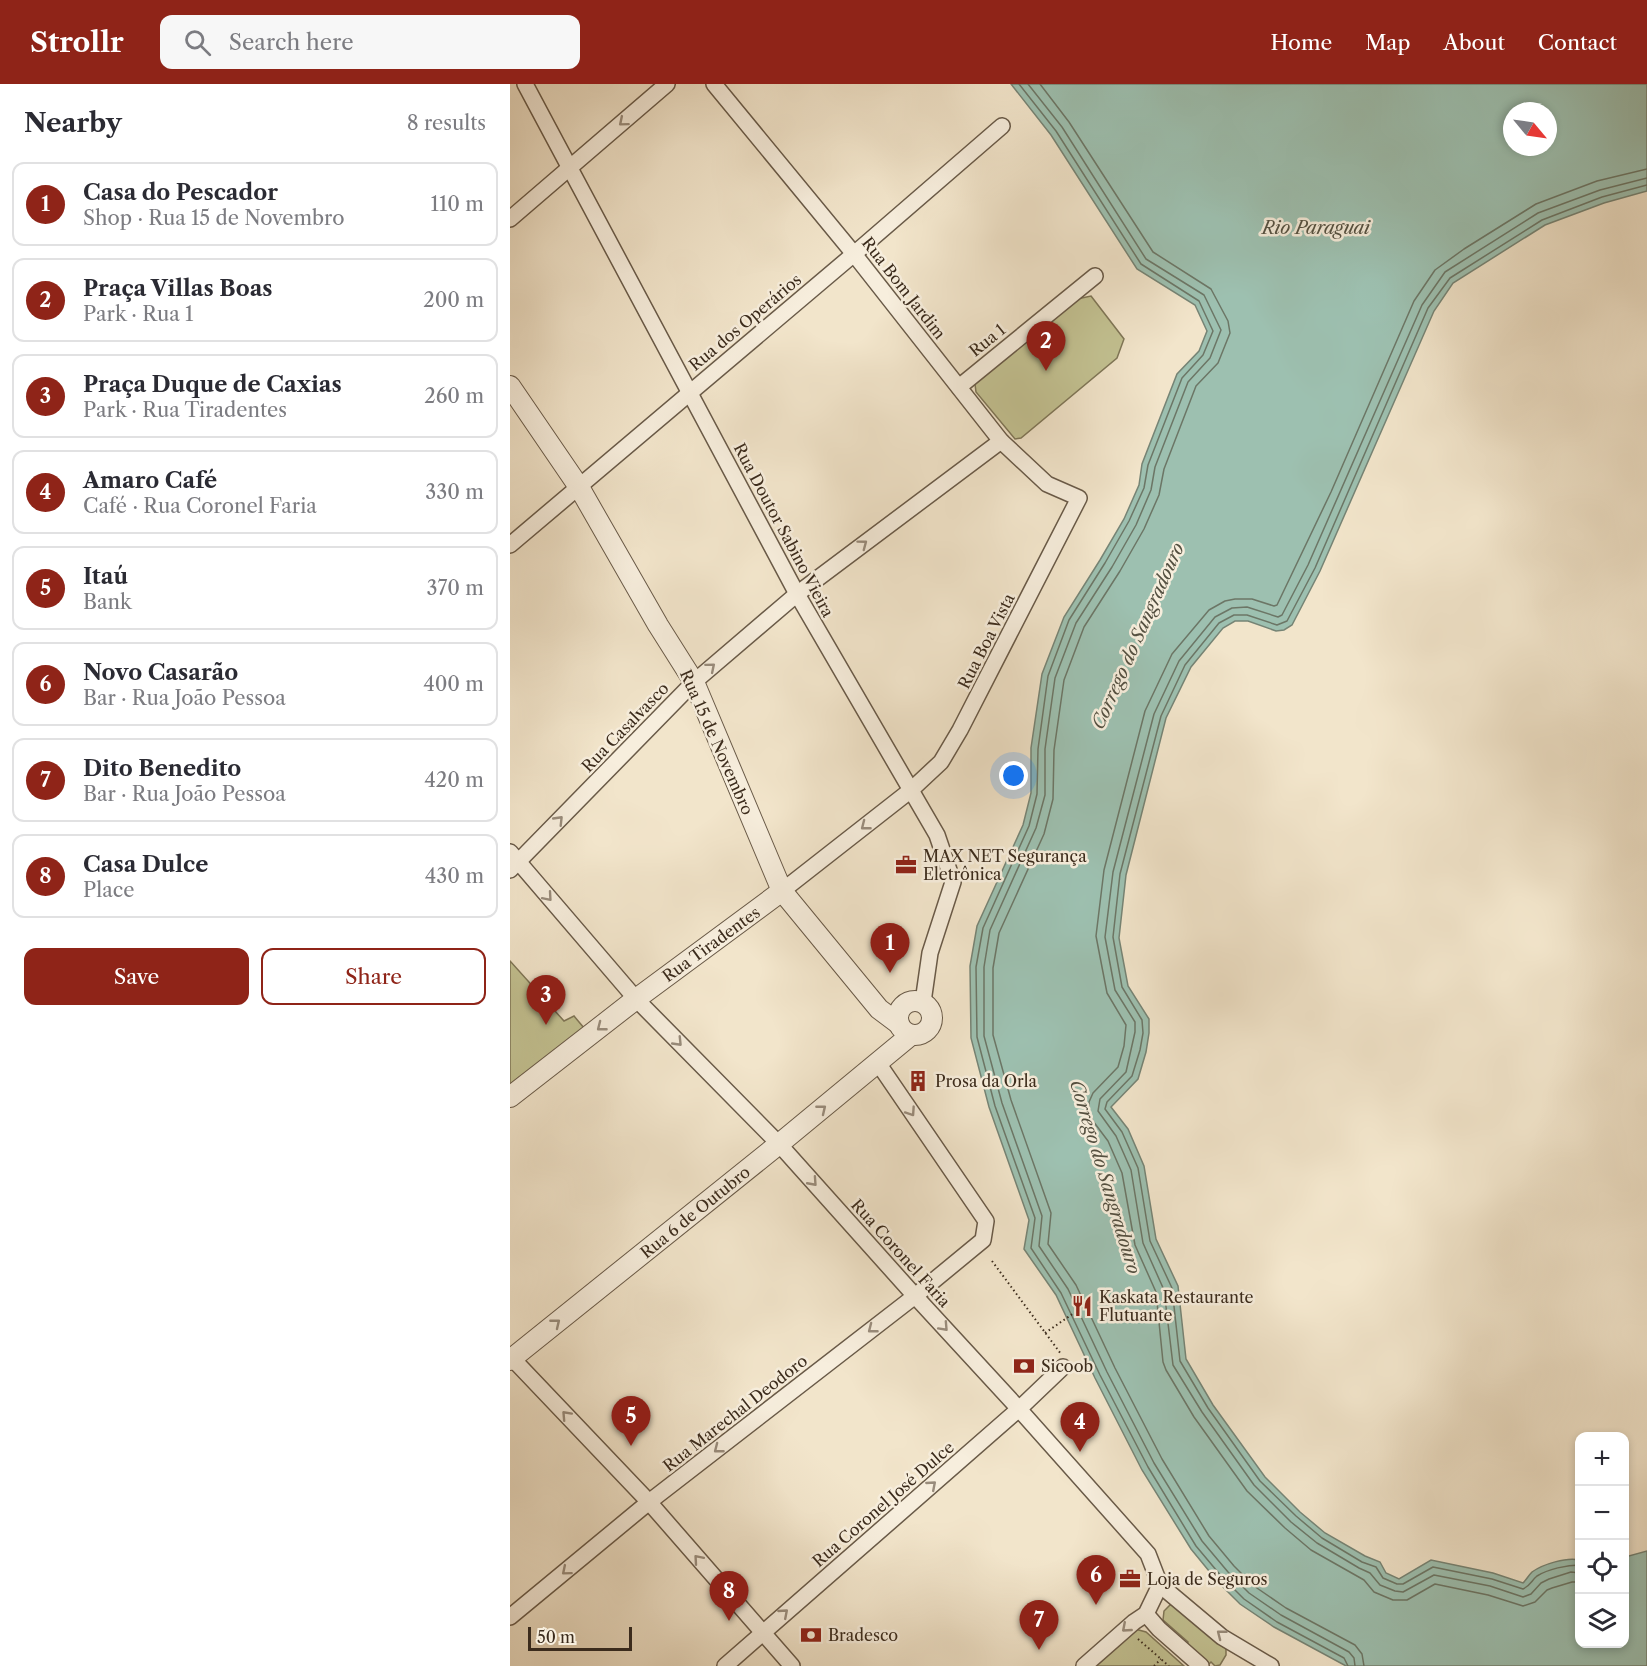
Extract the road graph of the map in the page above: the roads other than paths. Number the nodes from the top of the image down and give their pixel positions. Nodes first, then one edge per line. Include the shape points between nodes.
1 (525, 84) edge
2 (667, 84) edge
3 (714, 84) edge
4 (1002, 126) dead end
5 (569, 168) junction
6 (510, 219) edge
7 (855, 254) junction
8 (1095, 276) dead end
9 (510, 386) edge
10 (959, 387) junction
11 (690, 392) junction
12 (1001, 441) junction
13 (579, 487) junction
14 (1079, 498) joint
15 (510, 545) edge
16 (797, 594) junction
17 (694, 682) junction
18 (911, 790) junction
19 (513, 861) edge
20 (782, 891) junction
21 (636, 999) junction
22 (923, 1002) junction
23 (905, 1030) junction
24 (878, 1063) junction
25 (510, 1097) edge
26 (779, 1144) junction
27 (915, 1296) junction
28 (511, 1358) edge
29 (1063, 1367) road end
30 (1019, 1409) junction
31 (649, 1502) junction
32 (1160, 1585) junction
33 (1146, 1614) junction
34 (510, 1617) edge
35 (762, 1633) junction
36 (725, 1666) edge
37 (792, 1666) edge
38 (1084, 1666) edge
39 (1201, 1666) edge
40 (1270, 1666) edge

1 - 5 street, Rua Doutor Sabino Vieira
2 -> 5 street
3 - 7 street, Rua Bom Jardim
4 - 7 street, Rua dos Operários
5 - 6 street
5 - 11 street, Rua Doutor Sabino Vieira
7 - 10 street, Rua Bom Jardim
7 - 11 street, Rua dos Operários
8 - 10 street, Rua 1
9 - 13 street, Rua 15 de Novembro
10 - 12 street, Rua Bom Jardim
11 - 13 street, Rua dos Operários
11 - 16 street, Rua Doutor Sabino Vieira
12 - 14 street, Rua Bom Jardim via 1047,484
16 -> 12 street, Rua Casalvasco
13 - 15 street, Rua dos Operários
13 - 17 street, Rua 15 de Novembro
14 - 18 street, Rua Boa Vista via 960,730 940,762
17 -> 16 street, Rua Casalvasco
16 - 18 street, Rua Doutor Sabino Vieira
19 -> 17 street, Rua Casalvasco
17 - 20 street, Rua 15 de Novembro
18 -> 20 street, Rua Tiradentes
18 - 22 street, Rua Doutor Sabino Vieira via 937,835 953,882 930,953
19 -> 21 street, Rua Coronel Faria
20 - 21 street, Rua Tiradentes
20 - 23 street, Rua 15 de Novembro via 879,1010
21 -> 25 street, Rua Tiradentes
21 -> 26 street, Rua Coronel Faria
22 - 23 street via 911,1001 901,1007 898,1012
22 - 23 street via 931,1011 932,1022 926,1031
23 - 24 street, Rua 6 de Outubro
26 -> 24 street, Rua 6 de Outubro
24 -> 27 street, Rua Marechal Deodoro via 986,1221 983,1240
26 -> 27 street, Rua Coronel Faria
28 -> 26 street, Rua 6 de Outubro
27 -> 30 street, Rua Coronel Faria
27 -> 31 street, Rua Marechal Deodoro
31 -> 28 street
29 - 30 street, Rua Coronel José Dulce
30 - 32 street, Rua Coronel Faria via 1148,1554
35 -> 30 street, Rua Coronel José Dulce
31 -> 34 street, Rua Marechal Deodoro
35 -> 31 street
32 - 33 street
40 -> 32 street via 1222,1636
33 -> 38 street
33 - 39 street
35 - 36 street, Rua Coronel José Dulce
35 - 37 street

